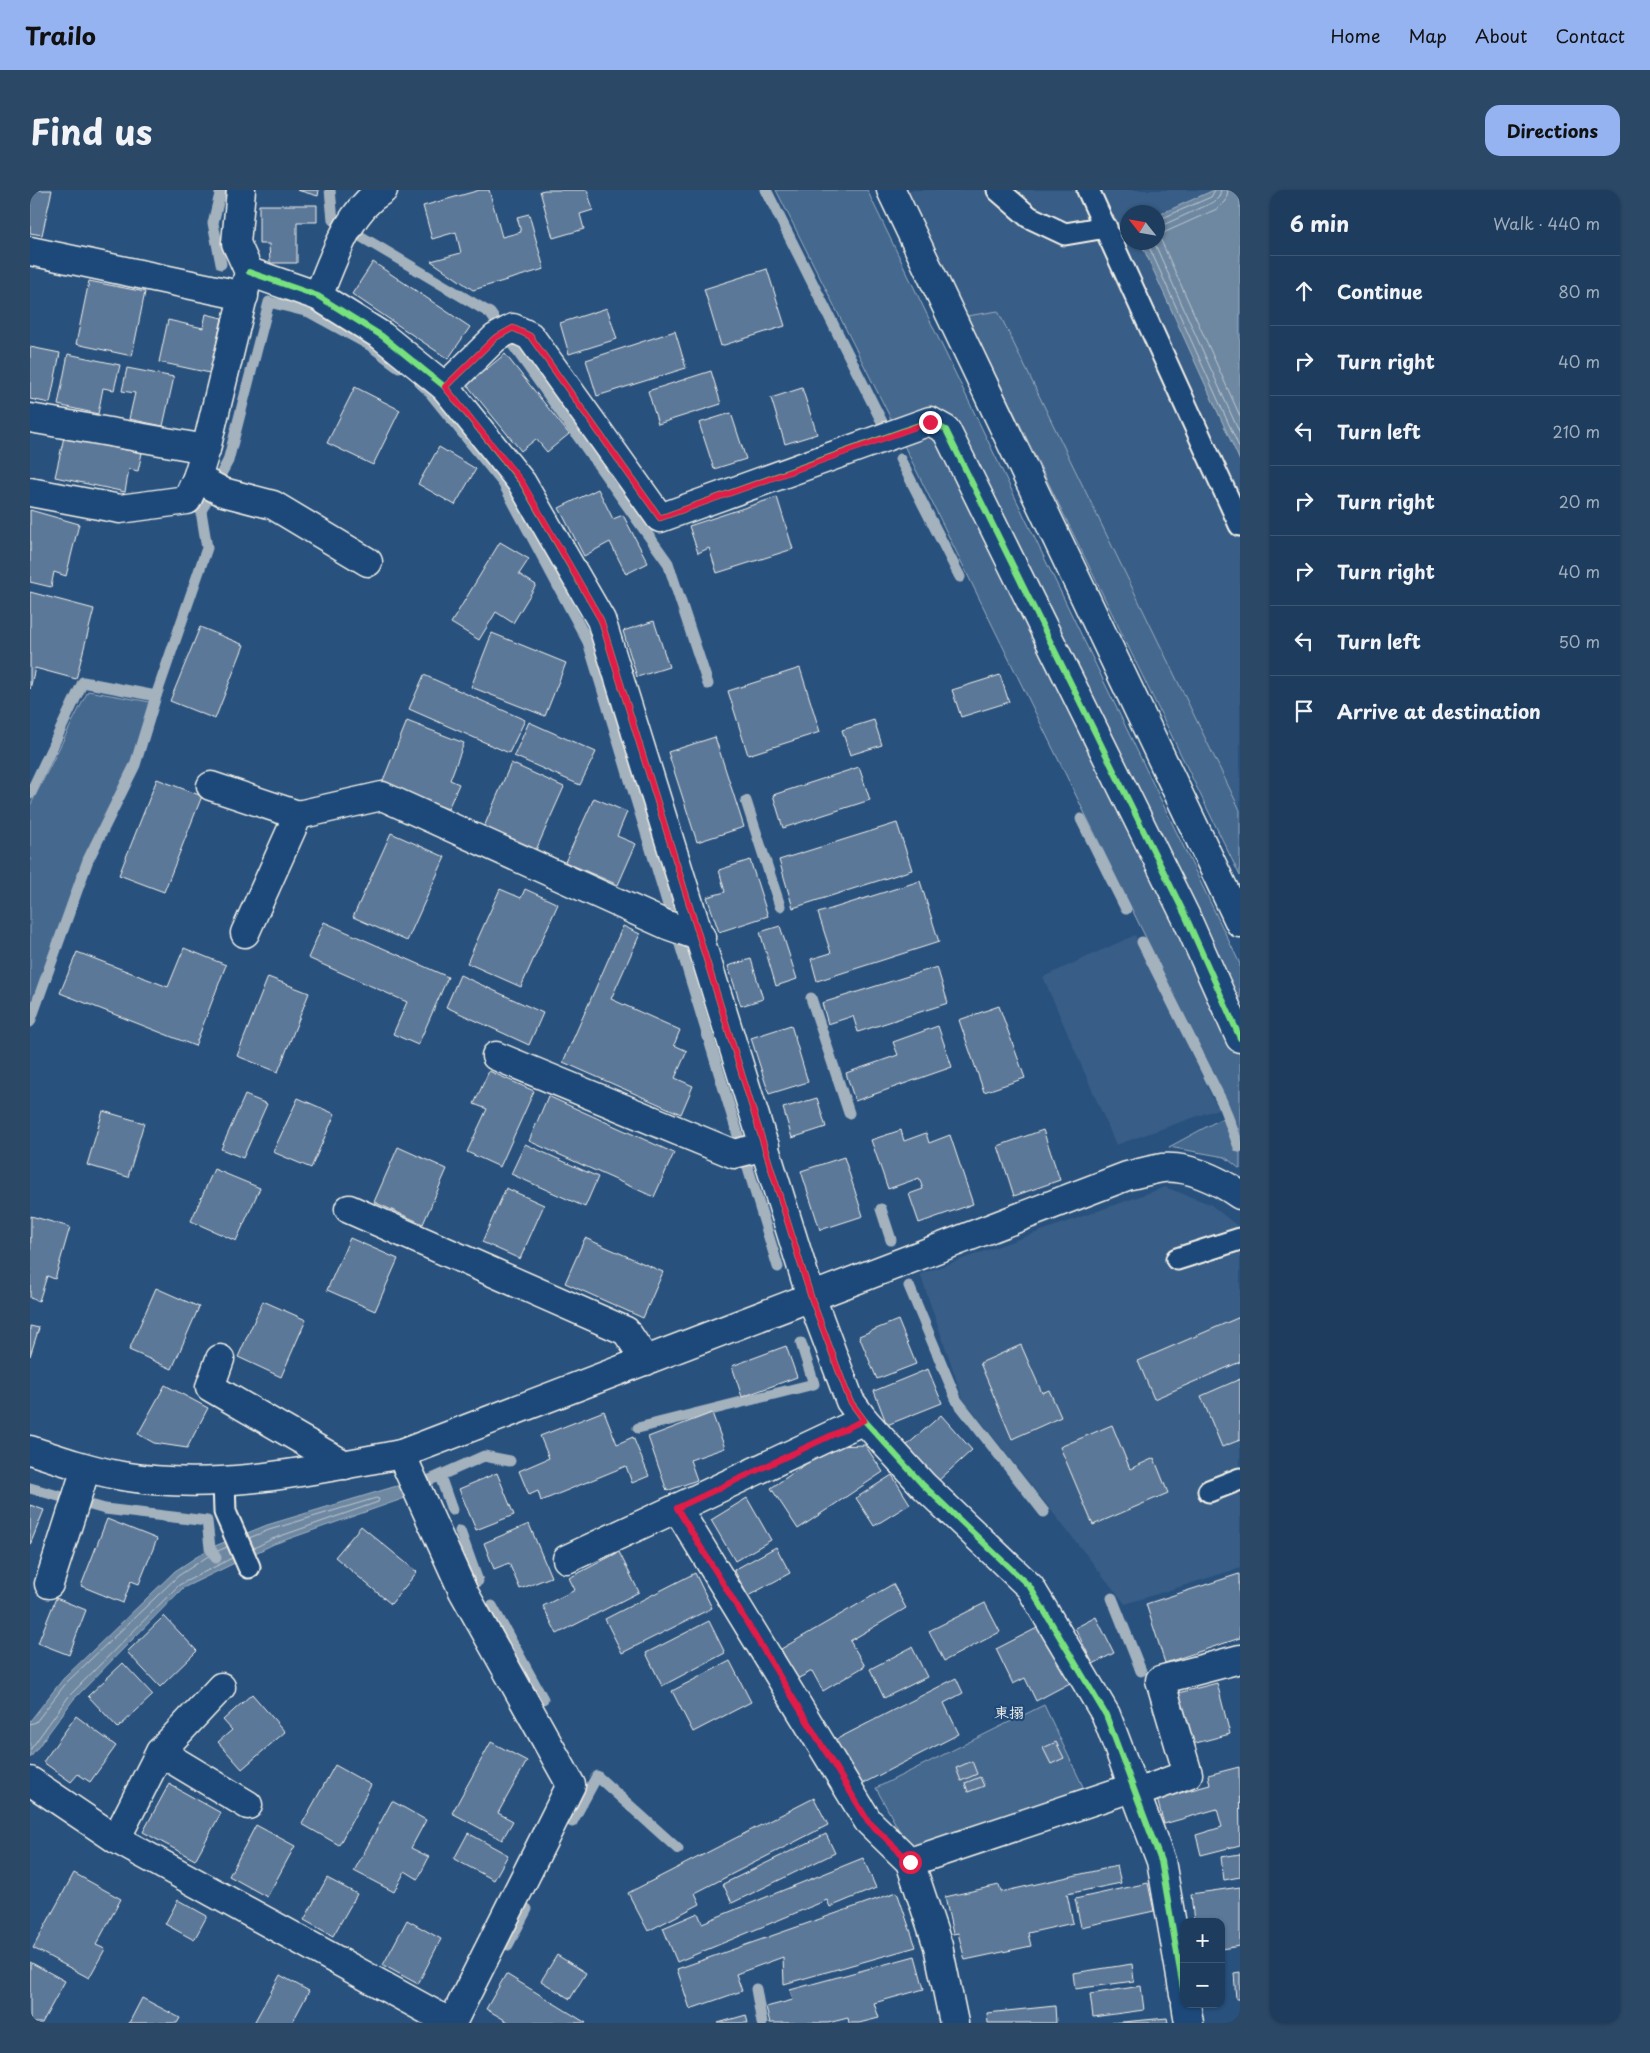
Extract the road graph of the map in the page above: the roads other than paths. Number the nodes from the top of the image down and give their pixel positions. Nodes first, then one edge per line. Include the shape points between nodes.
1 (241, 190) edge
2 (383, 190) edge
3 (891, 190) edge
4 (998, 190) edge
5 (1088, 190) edge
6 (1106, 227) junction
7 (30, 251) edge
8 (246, 284) junction
9 (318, 296) junction
10 (445, 387) junction
11 (30, 418) edge
12 (206, 450) junction
13 (197, 478) junction
14 (30, 492) edge
15 (1240, 525) edge
16 (368, 562) dead end
17 (211, 786) dead end
18 (298, 815) junction
19 (1240, 922) edge
20 (245, 933) dead end
21 (701, 937) junction
22 (1240, 1038) edge
23 (496, 1056) dead end
24 (765, 1146) junction
25 (1240, 1196) edge
26 (349, 1210) dead end
27 (1240, 1239) edge
28 (1177, 1259) dead end
29 (811, 1297) junction
30 (220, 1359) dead end
31 (646, 1361) junction
32 (864, 1420) junction
33 (30, 1450) edge
34 (344, 1464) junction
35 (406, 1465) junction
36 (82, 1479) junction
37 (1240, 1479) edge
38 (224, 1480) junction
39 (1210, 1491) dead end
40 (677, 1508) junction
41 (567, 1559) dead end
42 (249, 1567) dead end
43 (49, 1584) dead end
44 (1240, 1659) edge
45 (221, 1687) dead end
46 (160, 1752) junction
47 (30, 1780) edge
48 (1134, 1787) junction
49 (248, 1805) dead end
50 (116, 1839) junction
51 (910, 1862) junction
52 (1180, 1971) edge
53 (1187, 2008) edge
54 (452, 2023) edge
55 (954, 2023) edge
56 (1189, 2023) edge

1 - 8 street via 236,243
2 - 9 street via 372,196 348,230
3 - 19 street
4 - 6 lane via 1029,217 1066,234
5 - 6 lane
6 - 15 lane
7 - 8 street
8 - 9 street
8 - 12 street
9 - 10 street via 382,336
10 - 21 street via 522,482 601,620
10 - 22 street via 504,333 530,336 660,518 930,422 946,430 1182,908
11 - 12 street
12 - 13 street
13 - 14 street via 187,500 120,509
13 - 16 street via 223,492 273,505
17 - 18 street
18 - 20 street
18 - 21 street via 382,796 667,925
21 - 24 street
23 - 24 street via 734,1154
24 - 29 street
25 - 29 street via 1197,1172 1164,1168 1127,1176
26 - 31 street via 626,1331
27 - 28 lane
29 - 31 street
29 - 32 street via 850,1401
30 - 34 street via 210,1387
31 - 35 street
32 - 40 street
32 - 48 street via 923,1486 1030,1587 1106,1715
33 - 36 street
34 - 35 street
34 - 38 street via 281,1476
35 - 54 street via 463,1591 571,1785
36 - 38 street via 123,1476
36 - 43 street
37 - 39 lane
38 - 42 lane via 225,1512
40 - 41 street
40 - 51 street via 868,1821
44 - 48 street via 1160,1680 1188,1774 1145,1790
45 - 46 street
46 - 49 street
46 - 50 street
47 - 50 street
48 - 51 street
48 - 52 street via 1161,1861
50 - 54 street
51 - 55 street via 938,1946
53 - 56 street

